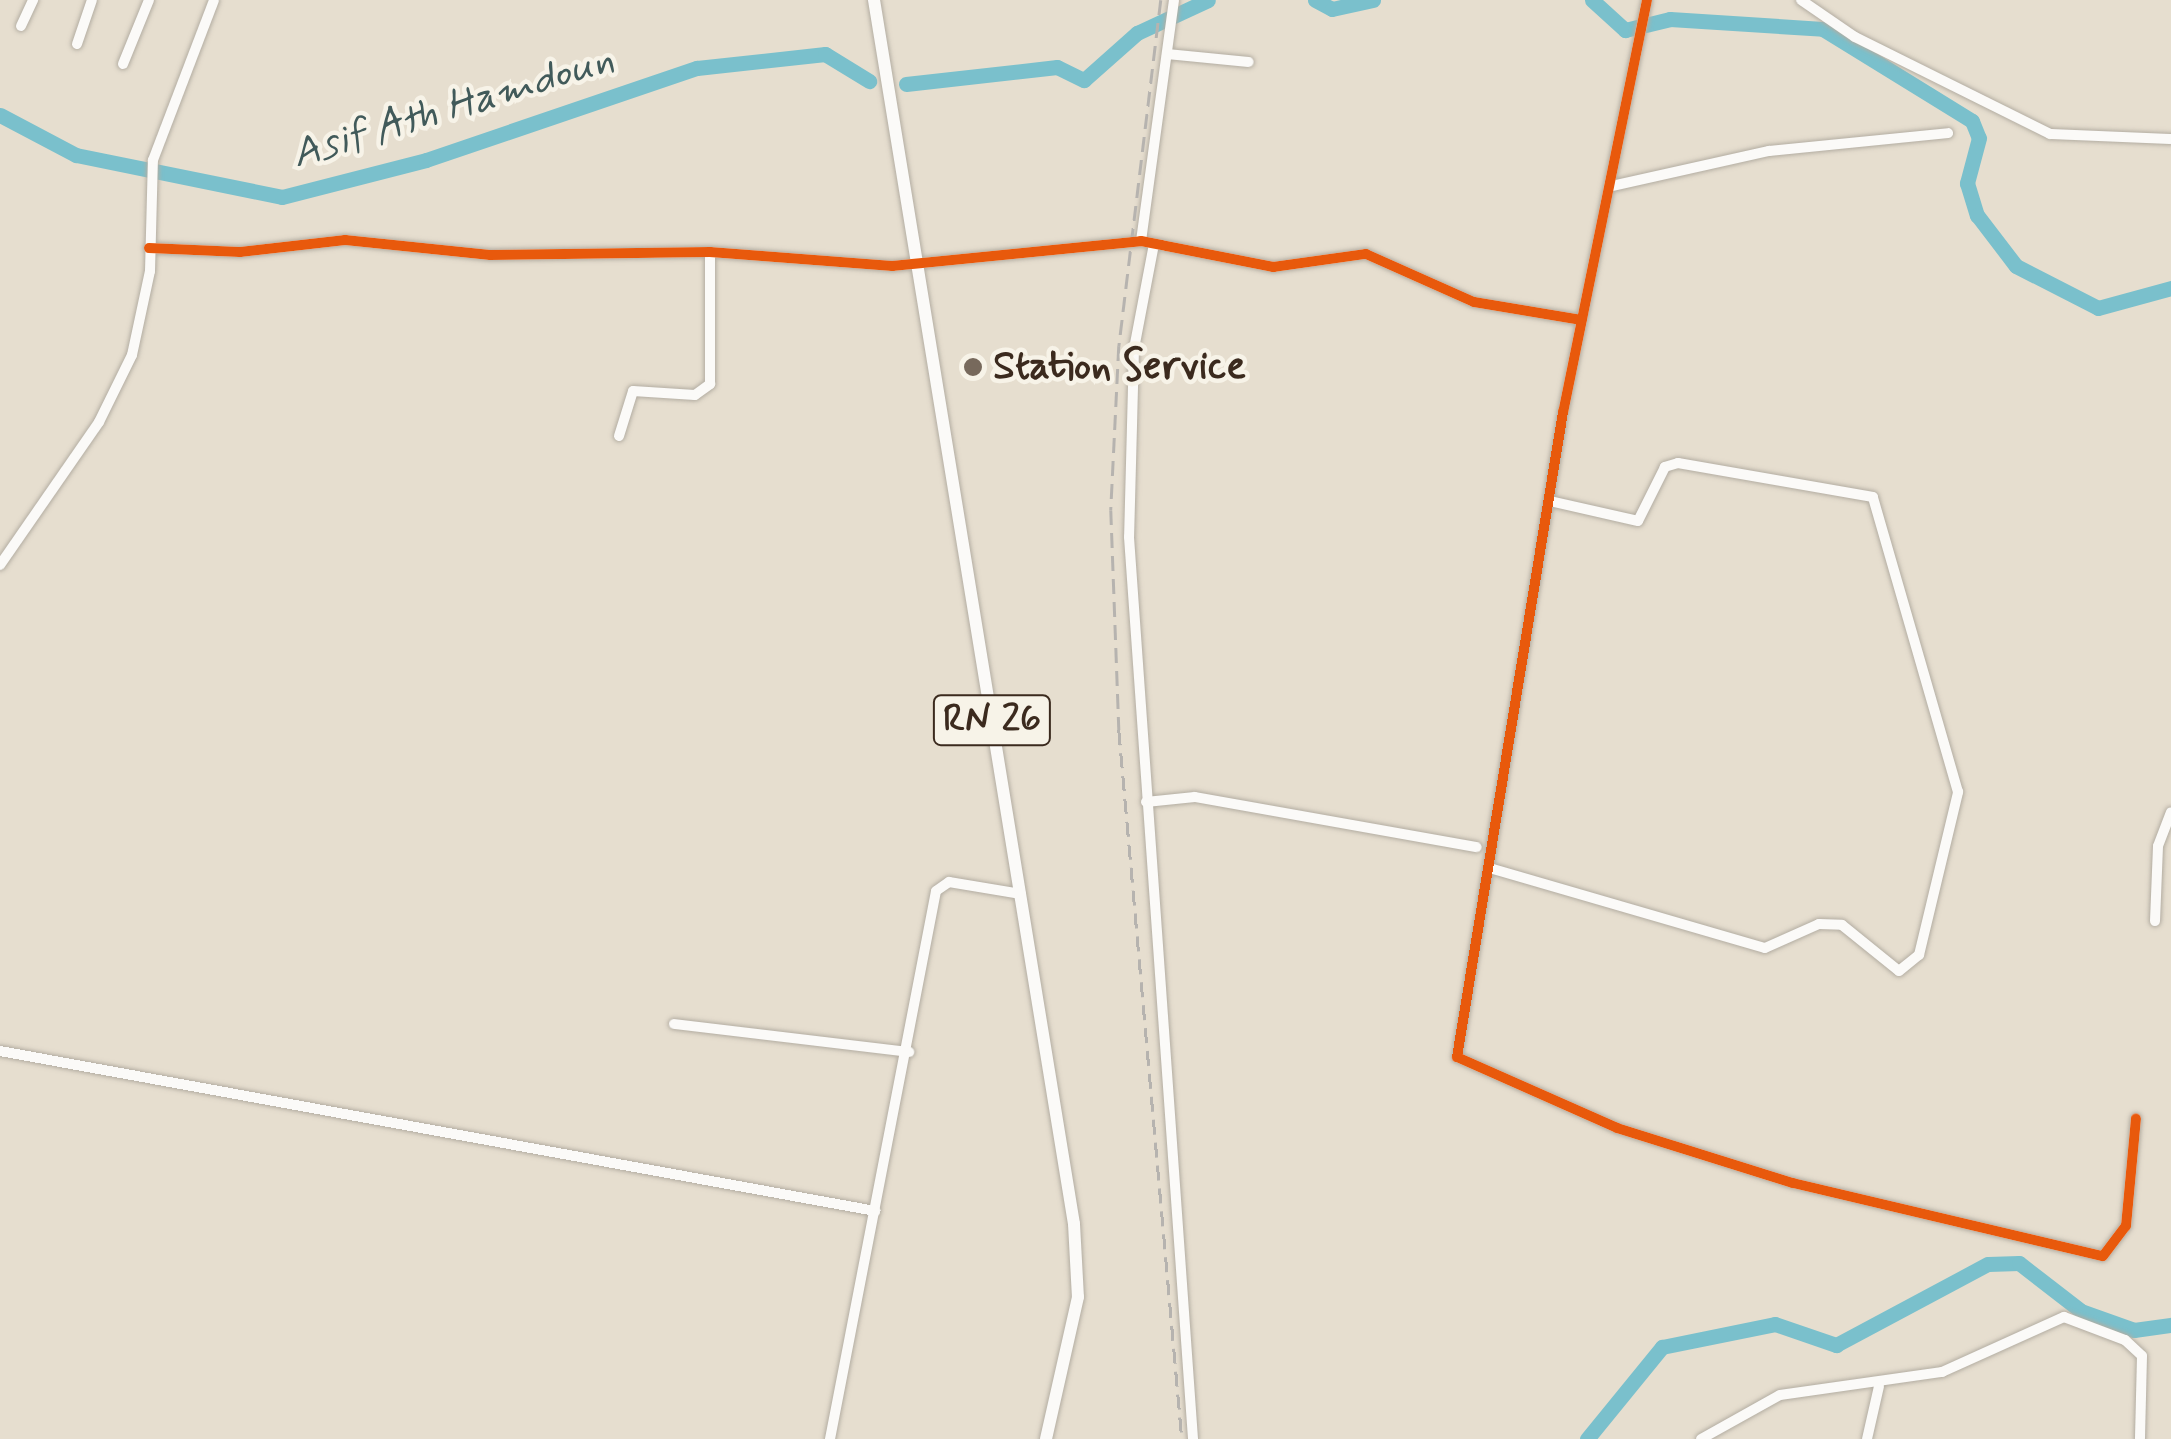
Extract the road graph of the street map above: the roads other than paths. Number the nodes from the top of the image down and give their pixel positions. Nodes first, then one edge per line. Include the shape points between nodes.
1 (33, 0) edge
2 (92, 0) edge
3 (148, 0) edge
4 (214, 0) edge
5 (874, 0) edge
6 (1174, 0) edge
7 (1647, 0) edge
8 (1801, 0) edge
9 (20, 26) dead end
10 (77, 44) dead end
11 (1166, 54) junction
12 (1249, 62) dead end
13 (123, 64) dead end
14 (1948, 133) dead end
15 (2171, 139) edge
16 (1612, 186) junction
17 (1141, 242) junction
18 (1154, 244) junction
19 (149, 248) junction
20 (710, 252) junction
21 (916, 262) junction
22 (1582, 320) junction
23 (619, 436) dead end
24 (1549, 501) junction
25 (0, 564) edge
26 (1146, 802) junction
27 (2171, 812) edge
28 (1477, 846) dead end
29 (1494, 869) junction
30 (1020, 894) junction
31 (2155, 922) dead end
32 (674, 1024) dead end
33 (0, 1051) edge
34 (908, 1052) junction
35 (2136, 1118) dead end
36 (876, 1211) junction
37 (1879, 1386) junction
38 (830, 1439) edge
39 (1046, 1439) edge
40 (1193, 1439) edge
41 (1701, 1439) edge
42 (1867, 1439) edge
43 (2140, 1439) edge

1 - 9 street
2 - 10 street
3 - 13 street
4 - 19 street via 153,160
5 - 21 main road, RN 26
6 - 11 street
7 - 16 street
8 - 15 street via 1855,37 2050,134
11 - 12 street
11 - 17 street
14 - 16 street via 1769,152
16 - 22 street
17 - 18 street
17 - 21 street
18 - 22 street via 1273,267 1366,254 1474,302
18 - 26 street via 1134,349 1129,518
19 - 20 street via 268,250 308,239 490,256
19 - 25 street via 132,355 99,422
20 - 21 street
20 - 23 street via 710,384 695,395 632,391
21 - 30 main road, RN 26
22 - 24 street
24 - 29 street
24 - 29 street via 1638,521 1665,468 1678,464 1872,496 1958,792 1919,955 1899,971 1842,925 1819,924 1765,948
26 - 28 street via 1195,797
26 - 40 street
27 - 31 street via 2158,846
29 - 35 street via 1457,1057 1524,1092 1793,1183 2103,1256 2126,1226
30 - 34 street via 949,882 936,891
30 - 39 main road, RN 26 via 1078,1261 1071,1344
32 - 34 street
33 - 36 street
34 - 36 street
36 - 38 street
37 - 41 street via 1780,1395
37 - 42 street
37 - 43 street via 1998,1351 2064,1318 2125,1340 2142,1356

